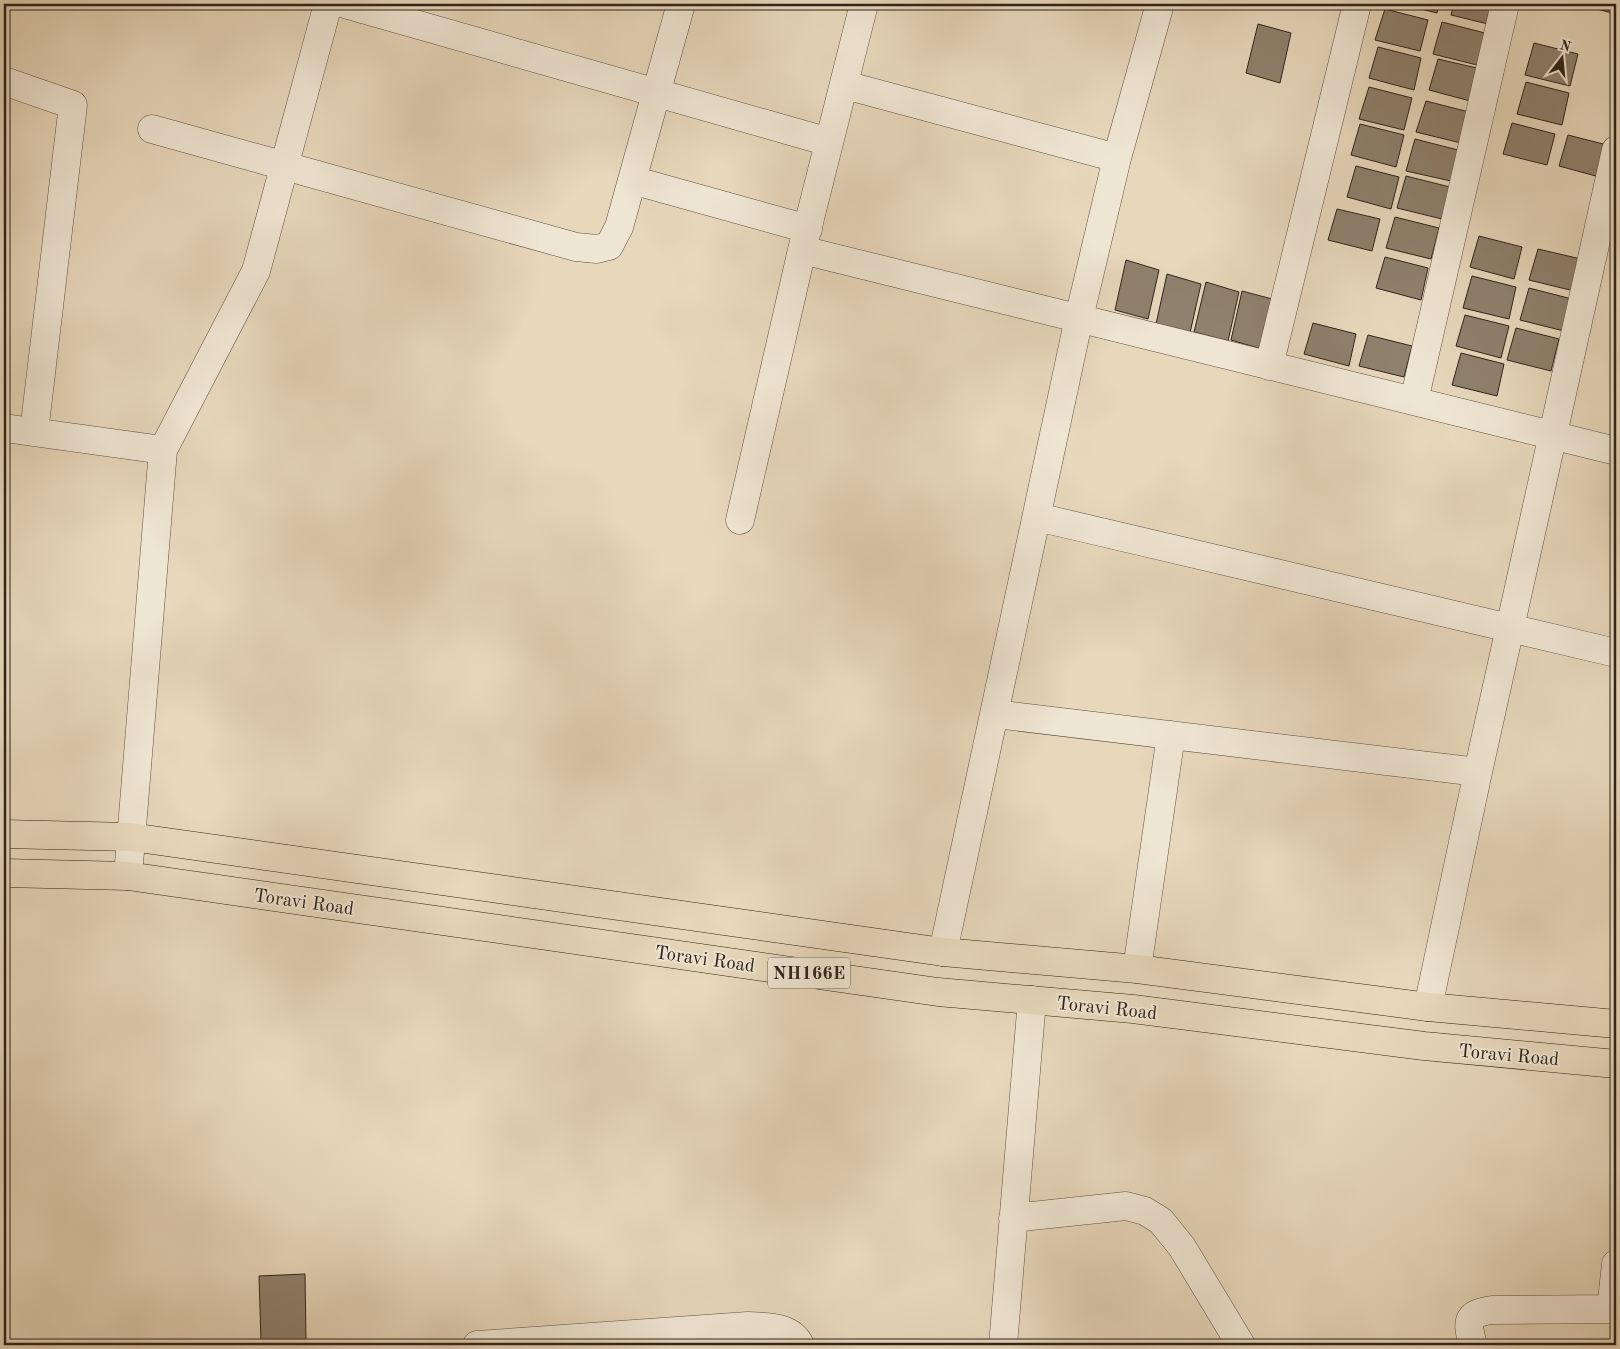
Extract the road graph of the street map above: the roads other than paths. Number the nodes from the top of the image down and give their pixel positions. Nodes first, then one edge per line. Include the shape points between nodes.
1 (328, 4) edge
2 (345, 4) edge
3 (681, 4) edge
4 (864, 4) edge
5 (1160, 4) edge
6 (1357, 4) edge
7 (1505, 4) edge
8 (4, 81) edge
9 (844, 85) junction
10 (656, 92) junction
11 (152, 130) dead end
12 (829, 142) junction
13 (1616, 150) edge
14 (1117, 158) junction
15 (284, 167) junction
16 (632, 180) junction
17 (805, 239) junction
18 (1079, 318) junction
19 (1270, 366) junction
20 (1414, 401) junction
21 (4, 428) edge
22 (34, 432) junction
23 (1553, 435) junction
24 (163, 450) junction
25 (1616, 451) edge
26 (1037, 517) junction
27 (740, 520) dead end
28 (1510, 629) junction
29 (1616, 654) edge
30 (995, 714) junction
31 (1171, 735) junction
32 (1478, 772) junction
33 (4, 834) edge
34 (131, 837) junction
35 (4, 873) edge
36 (128, 876) junction
37 (943, 952) junction
38 (1137, 970) junction
39 (1032, 1000) junction
40 (1428, 1007) junction
41 (1616, 1024) edge
42 (1616, 1064) edge
43 (1013, 1218) junction
44 (1616, 1264) edge
45 (1614, 1309) edge
46 (477, 1345) edge
47 (800, 1345) edge
48 (1003, 1345) edge
49 (1241, 1345) edge
50 (1473, 1345) edge

1 - 15 street
2 - 10 street
3 - 10 street
4 - 9 street
5 - 14 street
6 - 19 street
7 - 20 street
8 - 22 street via 73,105
9 - 12 street
9 - 14 street
10 - 12 street
10 - 16 street
11 - 15 street
12 - 17 street
13 - 23 street
14 - 18 street
15 - 16 street via 576,247 597,249 609,246 619,228
15 - 24 street via 256,271
16 - 17 street
17 - 18 street
17 - 27 street
18 - 19 street
18 - 26 street
19 - 20 street
20 - 23 street
21 - 22 street
22 - 24 street
23 - 25 street
23 - 28 street
24 - 34 street
26 - 28 street
26 - 30 street
28 - 29 street
28 - 32 street
30 - 31 street
30 - 37 street
31 - 32 street
31 - 38 street
32 - 40 street
33 - 34 highway, Toravi Road / NH166E
34 - 36 street
34 - 37 highway, Toravi Road / NH166E
35 - 36 highway, Toravi Road / NH166E
36 - 39 highway, Toravi Road / NH166E via 938,992
37 - 38 highway, Toravi Road / NH166E
38 - 40 highway, Toravi Road / NH166E
39 - 42 highway, Toravi Road / NH166E via 1132,1009 1424,1046
39 - 43 street
40 - 41 highway, Toravi Road / NH166E
43 - 48 street
43 - 49 street via 1126,1206 1144,1210 1160,1221 1182,1247
44 - 45 street
45 - 50 street via 1477,1312 1470,1319 1468,1328
46 - 47 street via 748,1326 776,1327 796,1337

